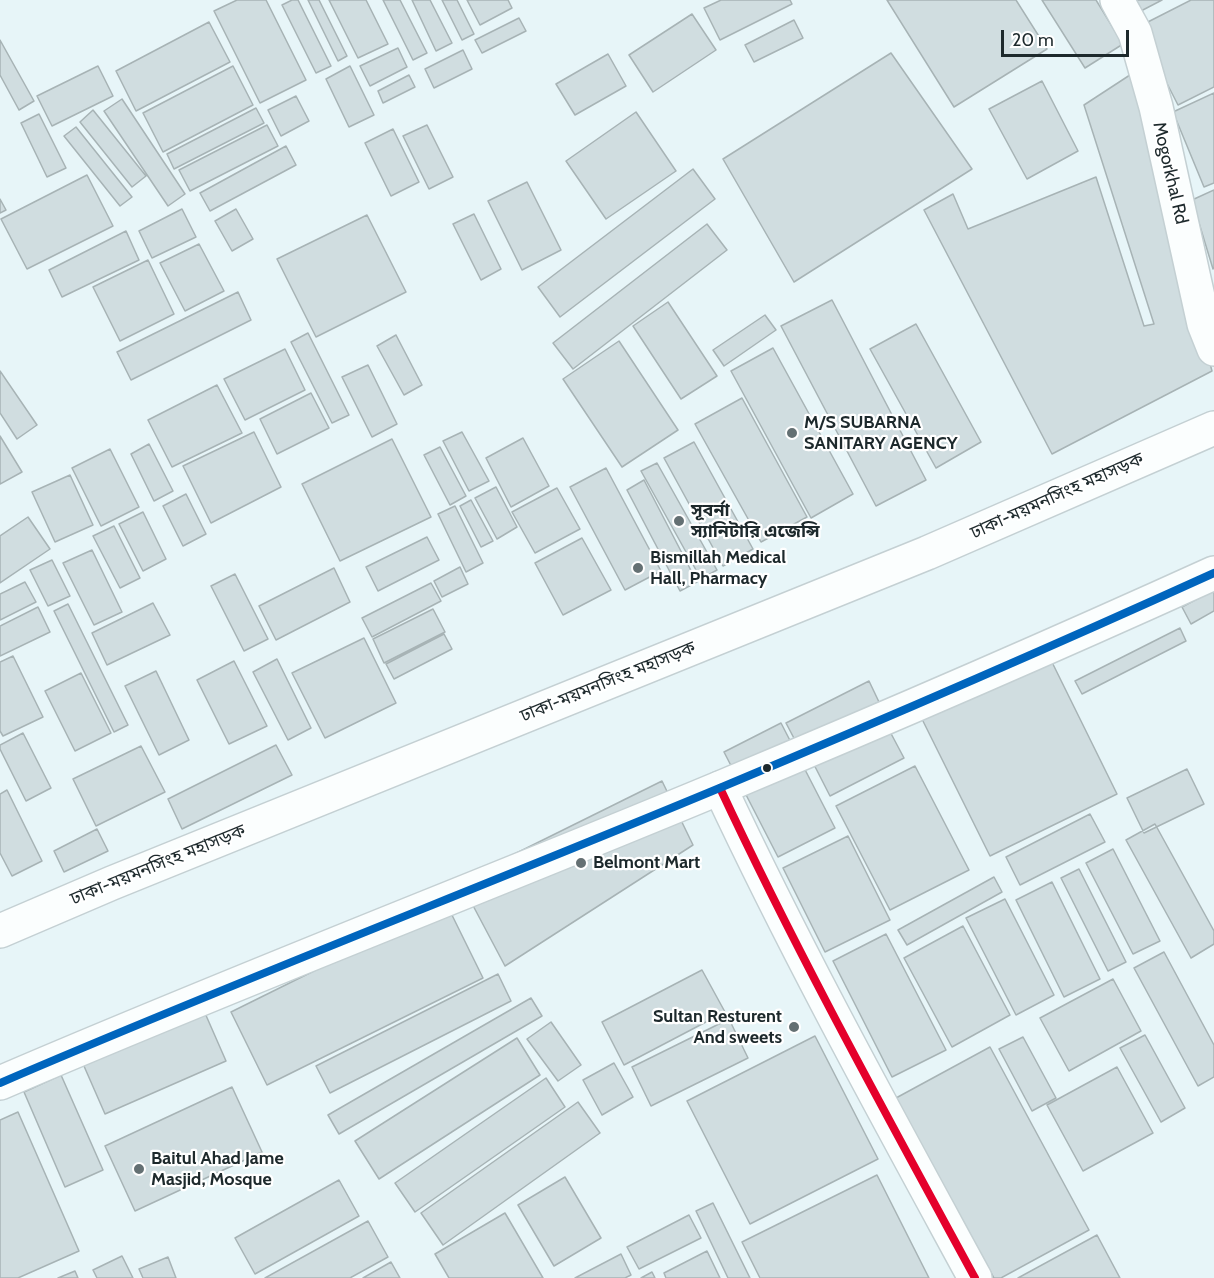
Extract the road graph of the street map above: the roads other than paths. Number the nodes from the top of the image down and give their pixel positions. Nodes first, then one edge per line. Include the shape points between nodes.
1 (1117, 0) edge
2 (1214, 349) edge
3 (1214, 428) edge
4 (1214, 573) edge
5 (720, 788) junction
6 (0, 931) edge
7 (0, 1083) edge
8 (975, 1278) edge

1 - 2 main road, Mogorkhal Rd via 1136,33 1204,324
3 - 6 main road, ঢাকা-ময়মনসিংহ মহাসড়ক via 927,553
4 - 5 main road via 988,675
5 - 7 main road via 170,1010
5 - 8 main road via 860,1064

